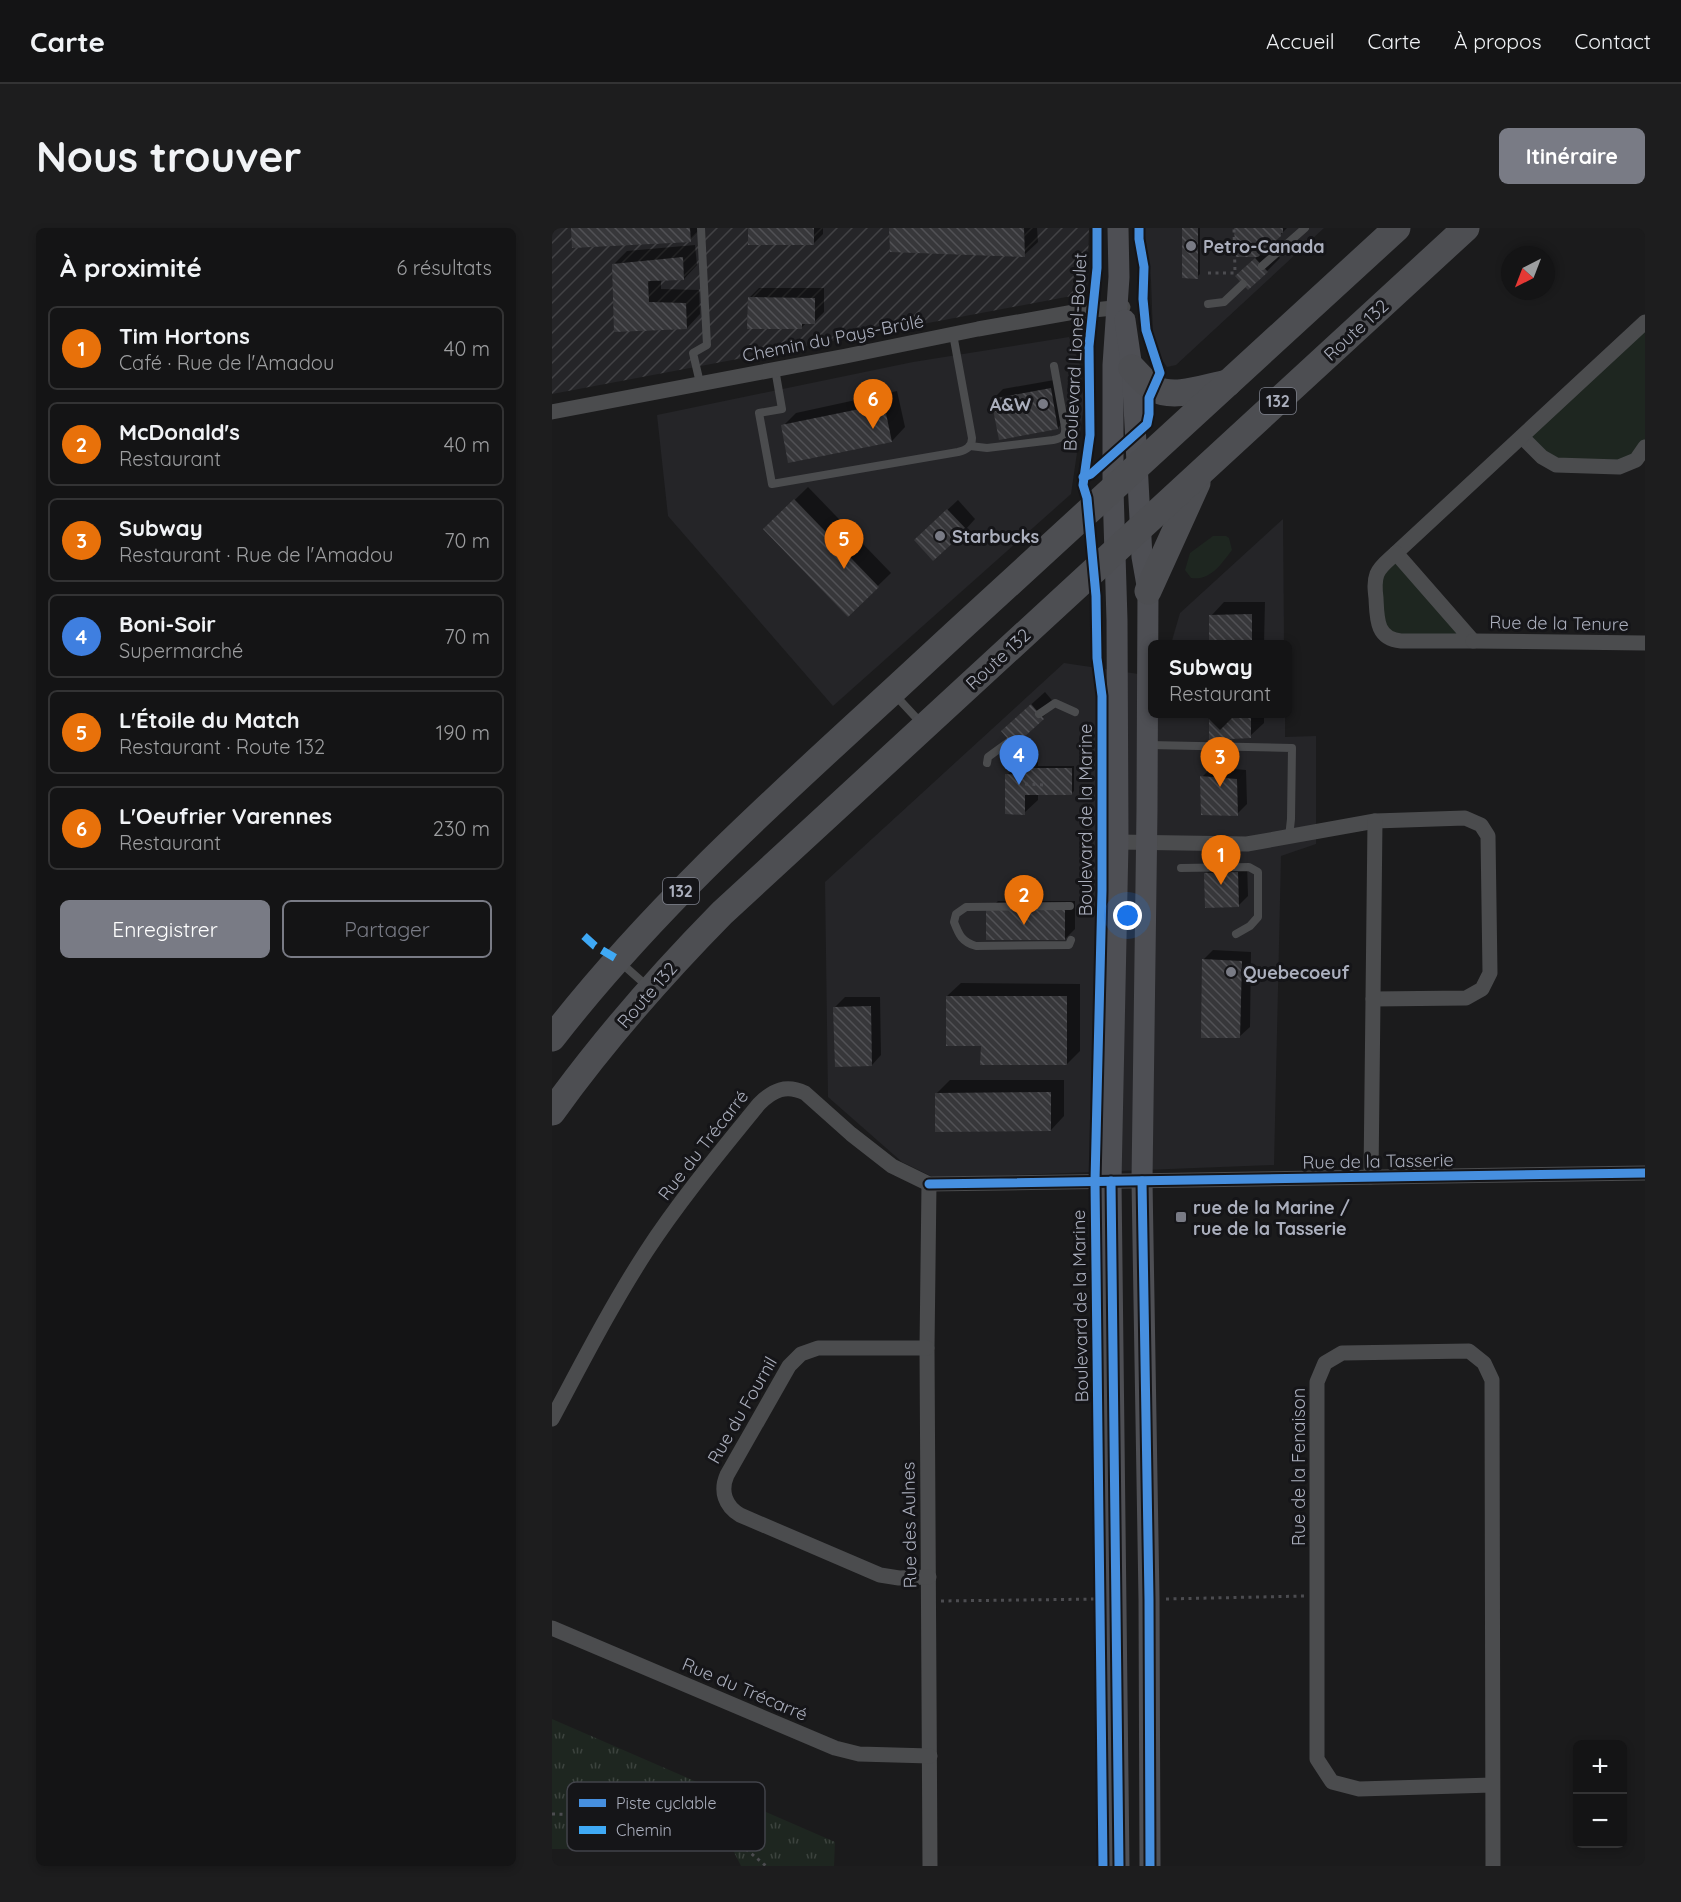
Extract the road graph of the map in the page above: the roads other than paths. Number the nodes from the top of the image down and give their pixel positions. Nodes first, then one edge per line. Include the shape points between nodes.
1 (701, 228) edge
2 (1118, 228) edge
3 (1305, 228) edge
4 (1397, 228) edge
5 (1466, 228) edge
6 (1262, 266) dead end
7 (1243, 284) dead end
8 (1208, 304) dead end
9 (1120, 308) junction
10 (1645, 322) edge
11 (953, 334) junction
12 (1054, 366) dead end
13 (1132, 368) junction
14 (774, 369) junction
15 (700, 383) junction
16 (1228, 383) junction
17 (552, 412) edge
18 (1522, 437) junction
19 (970, 446) junction
20 (1645, 447) edge
21 (1138, 466) junction
22 (1203, 471) junction
23 (1113, 489) junction
24 (1141, 527) junction
25 (1115, 550) junction
26 (1396, 553) junction
27 (1148, 591) junction
28 (1473, 641) junction
29 (1645, 643) edge
30 (892, 691) junction
31 (1075, 712) dead end
32 (1039, 714) dead end
33 (924, 726) junction
34 (1010, 741) dead end
35 (1146, 745) junction
36 (987, 763) dead end
37 (1375, 821) junction
38 (1288, 837) junction
39 (1118, 842) junction
40 (1146, 842) junction
41 (1181, 868) dead end
42 (1070, 906) dead end
43 (1236, 934) dead end
44 (1071, 940) dead end
45 (617, 959) junction
46 (650, 989) junction
47 (1373, 999) junction
48 (552, 1038) edge
49 (552, 1112) edge
50 (1645, 1173) edge
51 (1371, 1177) junction
52 (1111, 1181) junction
53 (1142, 1181) junction
54 (929, 1184) junction
55 (927, 1348) junction
56 (552, 1419) edge
57 (929, 1577) junction
58 (552, 1628) edge
59 (930, 1756) junction
60 (1492, 1785) junction
61 (930, 1866) edge
62 (1119, 1866) edge
63 (1150, 1866) edge
64 (1492, 1866) edge

1 - 15 lane via 707,345 693,353
2 - 9 street
3 - 6 lane
4 - 16 highway, 132
5 - 22 highway, Route 132 / 132
7 - 8 lane via 1224,302
9 - 11 street, Chemin du Pays-Brûlé via 1074,312
9 - 13 street
9 - 23 street via 1113,365
10 - 18 street, Rue de la Tenure
11 - 14 street, Chemin du Pays-Brûlé
11 - 19 lane via 972,438
12 - 19 lane via 1064,437 987,448
13 - 16 highway via 1148,384 1166,393
13 - 21 street
14 - 15 street, Chemin du Pays-Brûlé
14 - 19 lane via 782,409 759,413 772,484 958,452
15 - 17 street, Chemin du Pays-Brûlé
16 - 21 highway, 132
18 - 20 street via 1542,458 1556,465 1619,467 1636,460
18 - 26 street, Rue de la Tenure
21 - 23 highway, 132
21 - 24 street
22 - 24 highway, Route 132 / 132
22 - 27 highway
23 - 25 street
23 - 30 highway, 132
24 - 25 highway, Route 132 / 132
24 - 27 street
25 - 33 highway, Route 132 / 132
25 - 39 street, Boulevard de la Marine
26 - 28 street, Rue de la Tenure
26 - 28 street, Rue de la Tenure via 1379,570 1375,582 1377,623 1383,634 1401,642
27 - 35 street
28 - 29 street, Rue de la Tenure
30 - 33 lane
30 - 45 highway, 132 via 696,876
31 - 32 lane via 1055,703
33 - 46 highway, Route 132 / 132 via 739,897
34 - 36 lane via 992,754
35 - 38 lane via 1292,748
35 - 40 street
37 - 38 street
37 - 47 street
37 - 47 street via 1465,818 1481,825 1488,836 1490,973 1482,989 1466,998
38 - 40 street via 1247,844
39 - 40 street
39 - 52 street, Boulevard de la Marine
40 - 53 street
41 - 43 lane via 1249,867 1258,872 1258,917
42 - 44 lane via 966,907 956,914 954,922 959,936 976,946 1069,945
45 - 46 lane
45 - 48 highway, 132
46 - 49 highway, Route 132 / 132
47 - 51 street
50 - 51 street, Rue de la Tasserie
51 - 53 street, Rue de la Tasserie
52 - 53 street, Rue de la Tasserie
52 - 54 street, Rue du Trécarré
52 - 62 street, Boulevard de la Marine via 1104,1599
53 - 63 street
54 - 55 street, Rue des Aulnes
54 - 56 street, Rue du Trécarré via 892,1166 805,1093 782,1088 767,1096 710,1164 646,1251
55 - 57 street, Rue des Aulnes
55 - 57 street, Rue du Fournil via 818,1348 801,1354 789,1366 727,1474 723,1490 727,1504 740,1515 864,1568 887,1576
57 - 59 street, Rue des Aulnes
58 - 59 street, Rue du Trécarré via 841,1750
59 - 61 street, Rue des Aulnes
60 - 60 street, Rue de la Fenaison via 1491,1380 1484,1363 1469,1351 1342,1353 1325,1363 1317,1382 1317,1759 1332,1782 1359,1789
60 - 64 street, Rue de la Fenaison

